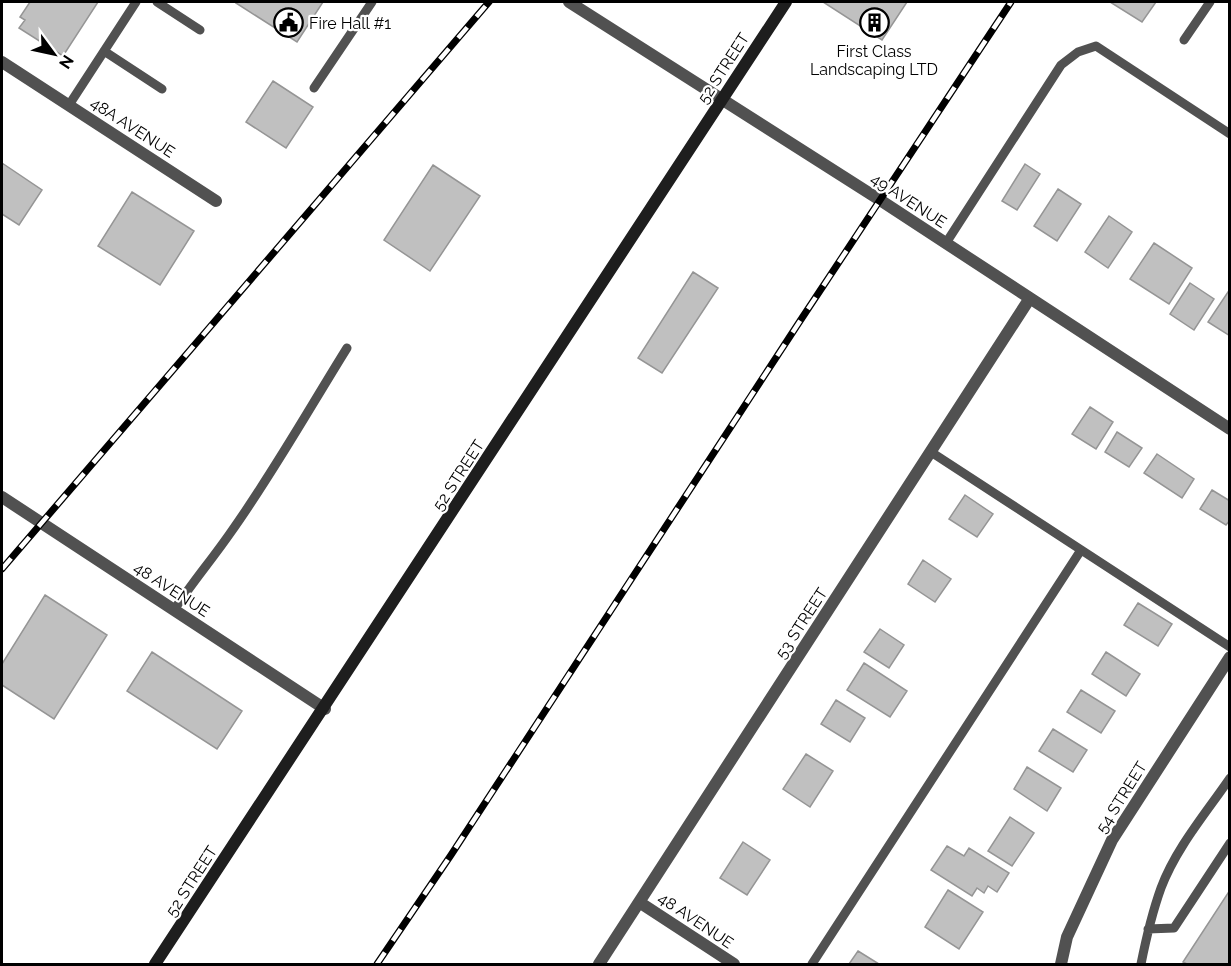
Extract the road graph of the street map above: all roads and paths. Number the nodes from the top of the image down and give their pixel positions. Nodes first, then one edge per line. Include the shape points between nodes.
1 (136, 2) edge
2 (157, 2) edge
3 (372, 2) edge
4 (569, 2) edge
5 (786, 2) edge
6 (1210, 2) edge
7 (200, 30) dead end
8 (1185, 40) dead end
9 (104, 51) junction
10 (2, 62) edge
11 (314, 88) dead end
12 (162, 89) dead end
13 (722, 99) junction
14 (69, 105) junction
15 (1230, 134) edge
16 (216, 201) dead end
17 (946, 243) junction
18 (1030, 298) junction
19 (347, 348) dead end
20 (1230, 429) edge
21 (931, 452) junction
22 (2, 497) edge
23 (1081, 550) junction
24 (174, 610) junction
25 (1230, 647) edge
26 (1230, 657) edge
27 (325, 709) junction
28 (1230, 778) edge
29 (1230, 843) edge
30 (639, 902) junction
31 (1148, 929) junction
32 (155, 964) edge
33 (599, 964) edge
34 (734, 964) edge
35 (812, 964) edge
36 (1061, 964) edge
37 (1141, 964) edge

1 - 9 lane
2 - 7 lane
3 - 11 lane
4 - 13 street, 49 AVENUE
5 - 13 main road, 52 STREET
6 - 8 lane
9 - 12 lane
9 - 14 lane
10 - 14 street, 48A AVENUE
13 - 17 street, 49 AVENUE
13 - 27 main road, 52 STREET
14 - 16 street, 48A AVENUE
15 - 17 lane via 1096,46 1078,52 1061,65
17 - 18 street, 49 AVENUE
18 - 20 street, 49 AVENUE
18 - 21 street, 53 STREET
19 - 24 lane via 253,500
21 - 23 lane
21 - 30 street, 53 STREET
22 - 24 street, 48 AVENUE
23 - 25 lane
23 - 35 lane
24 - 27 street, 48 AVENUE
26 - 36 street, 54 STREET via 1112,840 1067,937
27 - 32 main road, 52 STREET
28 - 31 lane via 1179,853 1161,887
29 - 31 lane via 1174,928
30 - 33 street, 53 STREET
30 - 34 street, 48 AVENUE
31 - 37 lane

